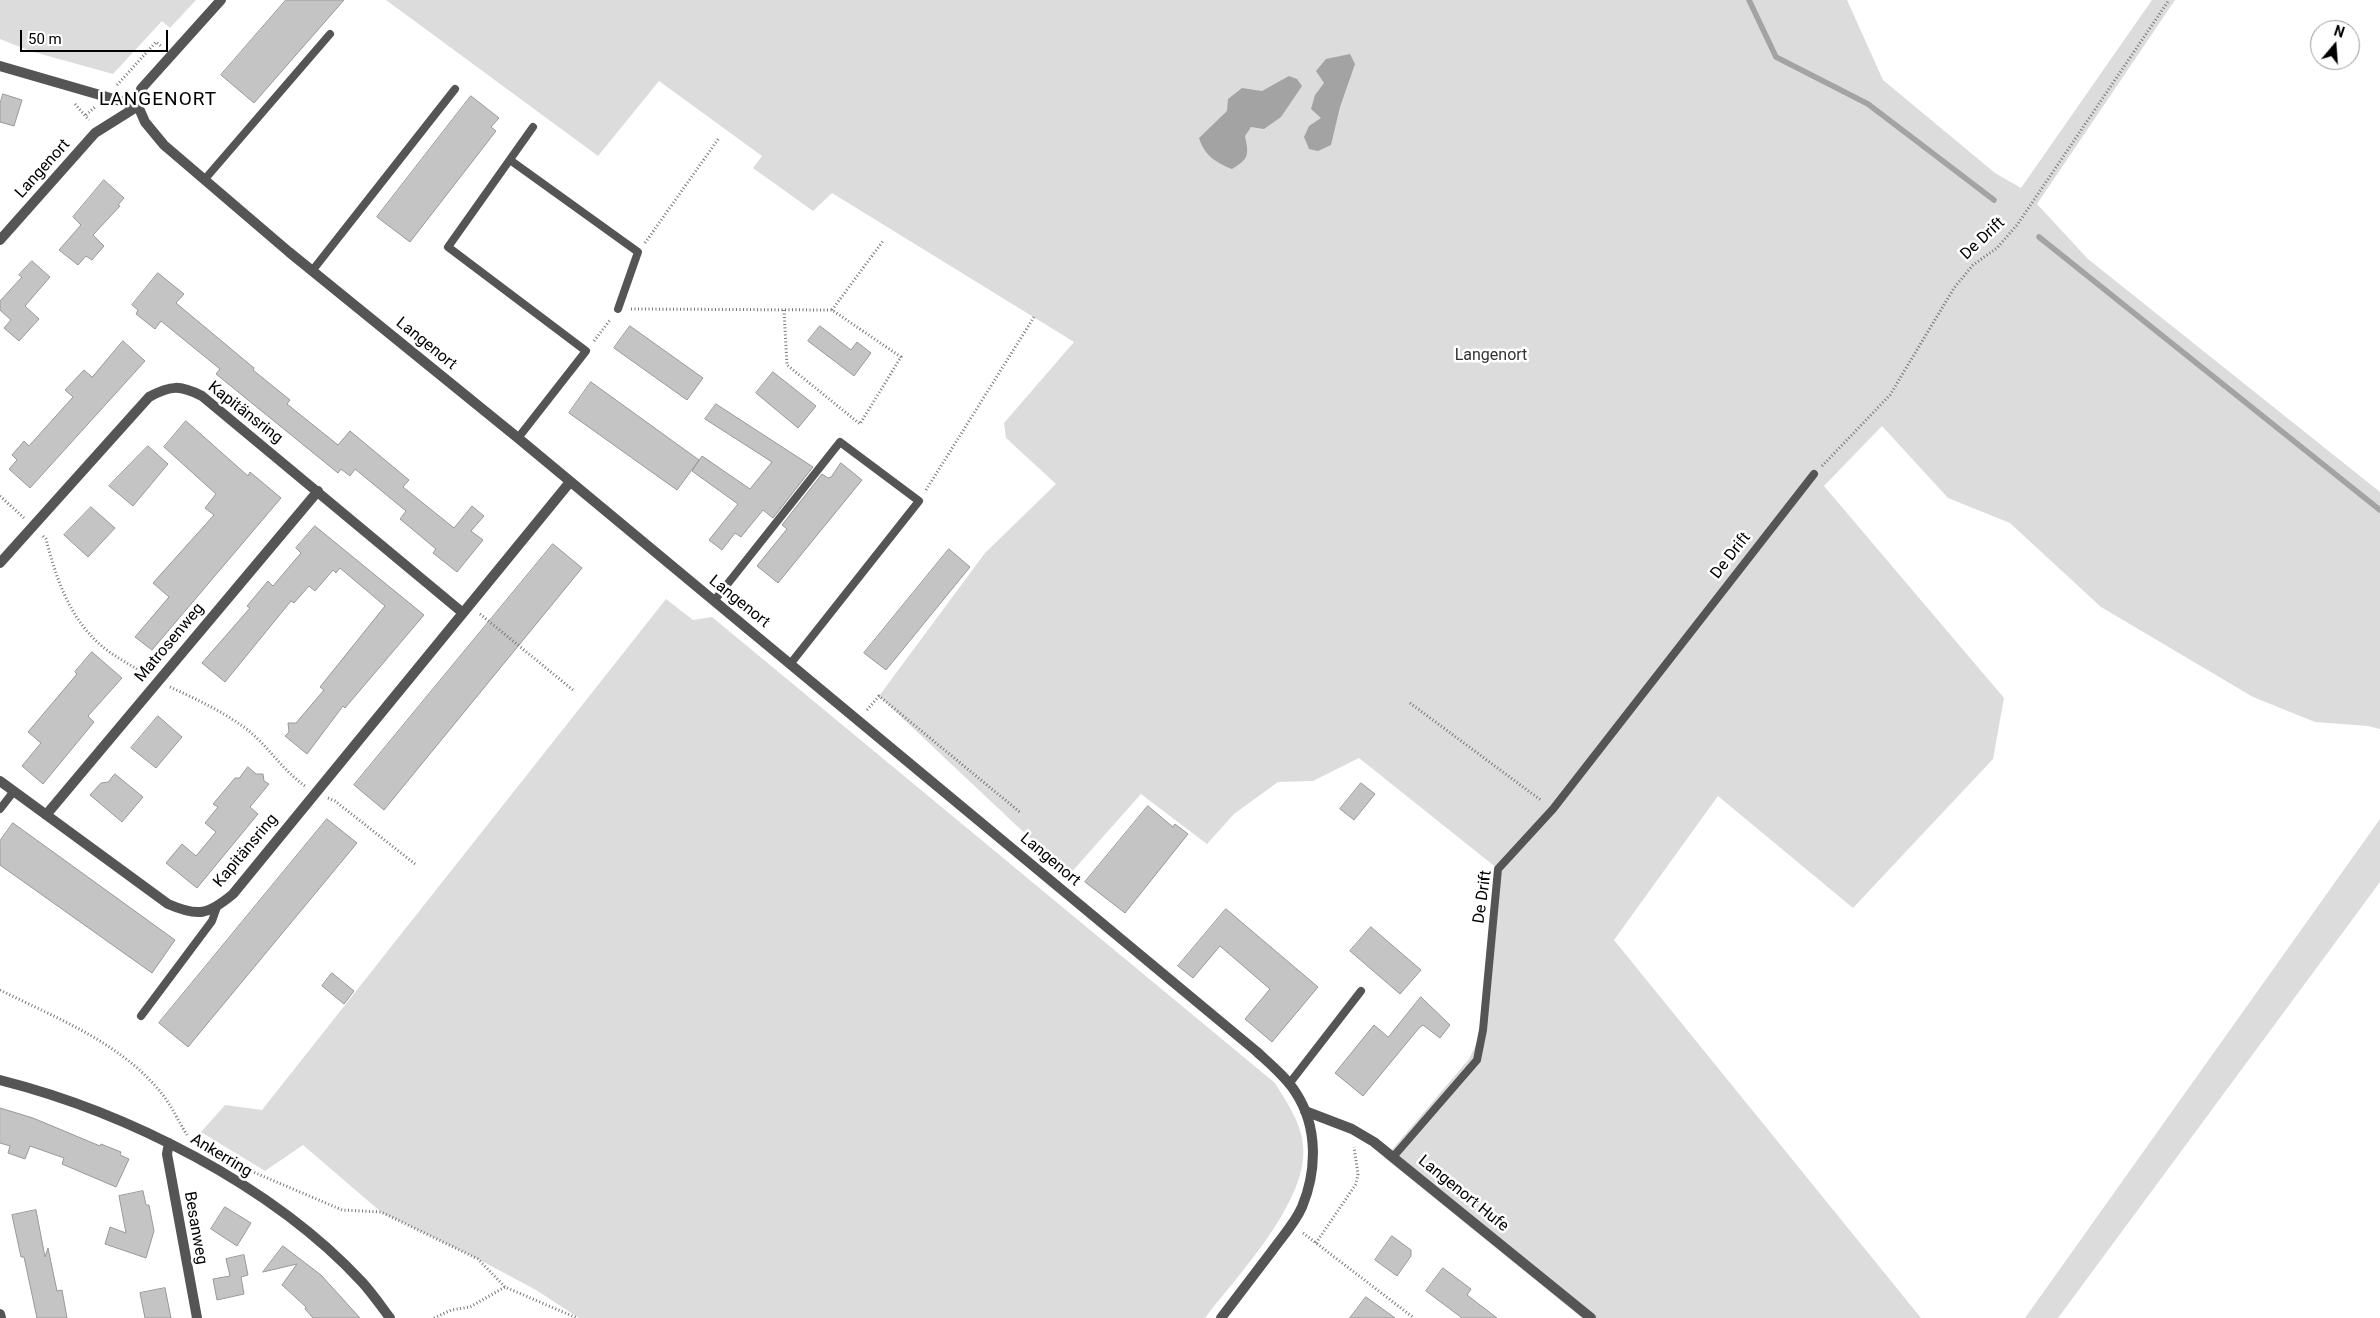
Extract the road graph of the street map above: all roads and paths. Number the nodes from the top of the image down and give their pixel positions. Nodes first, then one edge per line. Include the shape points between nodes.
1 (221, 0) edge
2 (2169, 0) edge
3 (330, 34) dead end
4 (171, 55) junction
5 (0, 66) edge
6 (455, 89) dead end
7 (105, 98) junction
8 (138, 106) junction
9 (86, 115) dead end
10 (533, 127) dead end
11 (719, 138) dead end
12 (510, 160) junction
13 (205, 179) junction
14 (0, 240) edge
15 (883, 241) dead end
16 (638, 252) junction
17 (312, 271) junction
18 (618, 309) junction
19 (784, 310) junction
20 (832, 310) junction
21 (1034, 317) dead end
22 (586, 351) junction
23 (518, 438) junction
24 (1814, 474) joint
25 (570, 482) junction
26 (318, 491) junction
27 (0, 496) edge
28 (919, 501) junction
29 (32, 525) junction
30 (0, 563) edge
31 (714, 601) junction
32 (466, 610) junction
33 (791, 663) junction
34 (574, 690) dead end
35 (1410, 703) dead end
36 (859, 720) junction
37 (0, 781) edge
38 (14, 791) junction
39 (315, 793) junction
40 (1553, 808) junction
41 (0, 809) edge
42 (1021, 813) dead end
43 (46, 815) junction
44 (416, 864) dead end
45 (217, 907) junction
46 (0, 990) edge
47 (1361, 992) dead end
48 (141, 1016) dead end
49 (0, 1080) edge
50 (1289, 1084) junction
51 (1305, 1111) junction
52 (1352, 1129) junction
53 (188, 1138) dead end
54 (170, 1143) junction
55 (1393, 1156) junction
56 (242, 1170) dead end
57 (1307, 1236) dead end
58 (1314, 1242) junction
59 (504, 1287) junction
60 (197, 1318) edge
61 (390, 1318) edge
62 (434, 1318) edge
63 (577, 1318) edge
64 (1221, 1318) edge
65 (1414, 1318) edge
66 (1591, 1318) edge

1 - 4 street
2 - 24 path, De Drift via 2018,224 1954,288 1890,395
3 - 13 lane
4 - 7 path via 156,42
4 - 8 street via 142,89
5 - 7 street
6 - 17 lane
7 - 8 street
7 - 9 path
8 - 13 street, Langenort via 145,122 164,145
8 - 14 street, Langenort via 95,133
10 - 12 lane
11 - 16 path
12 - 16 lane
12 - 22 lane via 448,246
13 - 17 street, Langenort
15 - 20 path
16 - 18 lane
17 - 23 street, Langenort
18 - 19 path
18 - 22 path
19 - 20 path
19 - 20 path via 787,365 860,424 900,357
21 - 28 path
22 - 23 lane
23 - 25 street, Langenort
24 - 40 lane, De Drift
25 - 31 street, Langenort
25 - 32 street, Kapitänsring
26 - 29 street, Kapitänsring via 202,396 184,387 165,388 149,397
26 - 32 street, Kapitänsring
26 - 43 street, Matrosenweg
27 - 29 path
28 - 31 lane via 840,442
28 - 33 lane
29 - 30 street, Kapitänsring
31 - 33 street, Langenort
32 - 34 path
32 - 39 street, Kapitänsring
33 - 36 street, Langenort
35 - 40 path
36 - 42 path via 878,696
36 - 50 street, Langenort via 1256,1052
37 - 38 street, Kapitänsring
38 - 41 lane
38 - 43 street, Kapitänsring
39 - 44 path via 335,801
39 - 45 street, Kapitänsring via 233,894
40 - 55 lane, De Drift via 1498,869 1483,1030 1477,1060
43 - 45 street, Kapitänsring via 168,904 199,914
45 - 48 lane via 212,921
46 - 53 path via 92,1035 130,1061 163,1096
47 - 50 lane
49 - 54 street, Ankerring via 78,1103
50 - 51 street, Langenort
51 - 52 street, Langenort Hufe
51 - 64 street, Langenort via 1314,1154 1302,1208
52 - 55 street, Langenort Hufe
52 - 58 path via 1358,1174 1356,1184
54 - 60 street, Besanweg via 167,1154
54 - 61 street, Ankerring via 302,1226 363,1282
55 - 66 street, Langenort Hufe
56 - 59 path via 252,1171 342,1210 381,1212 478,1259
57 - 58 path
58 - 65 path
59 - 62 path via 470,1307 450,1310
59 - 63 path

